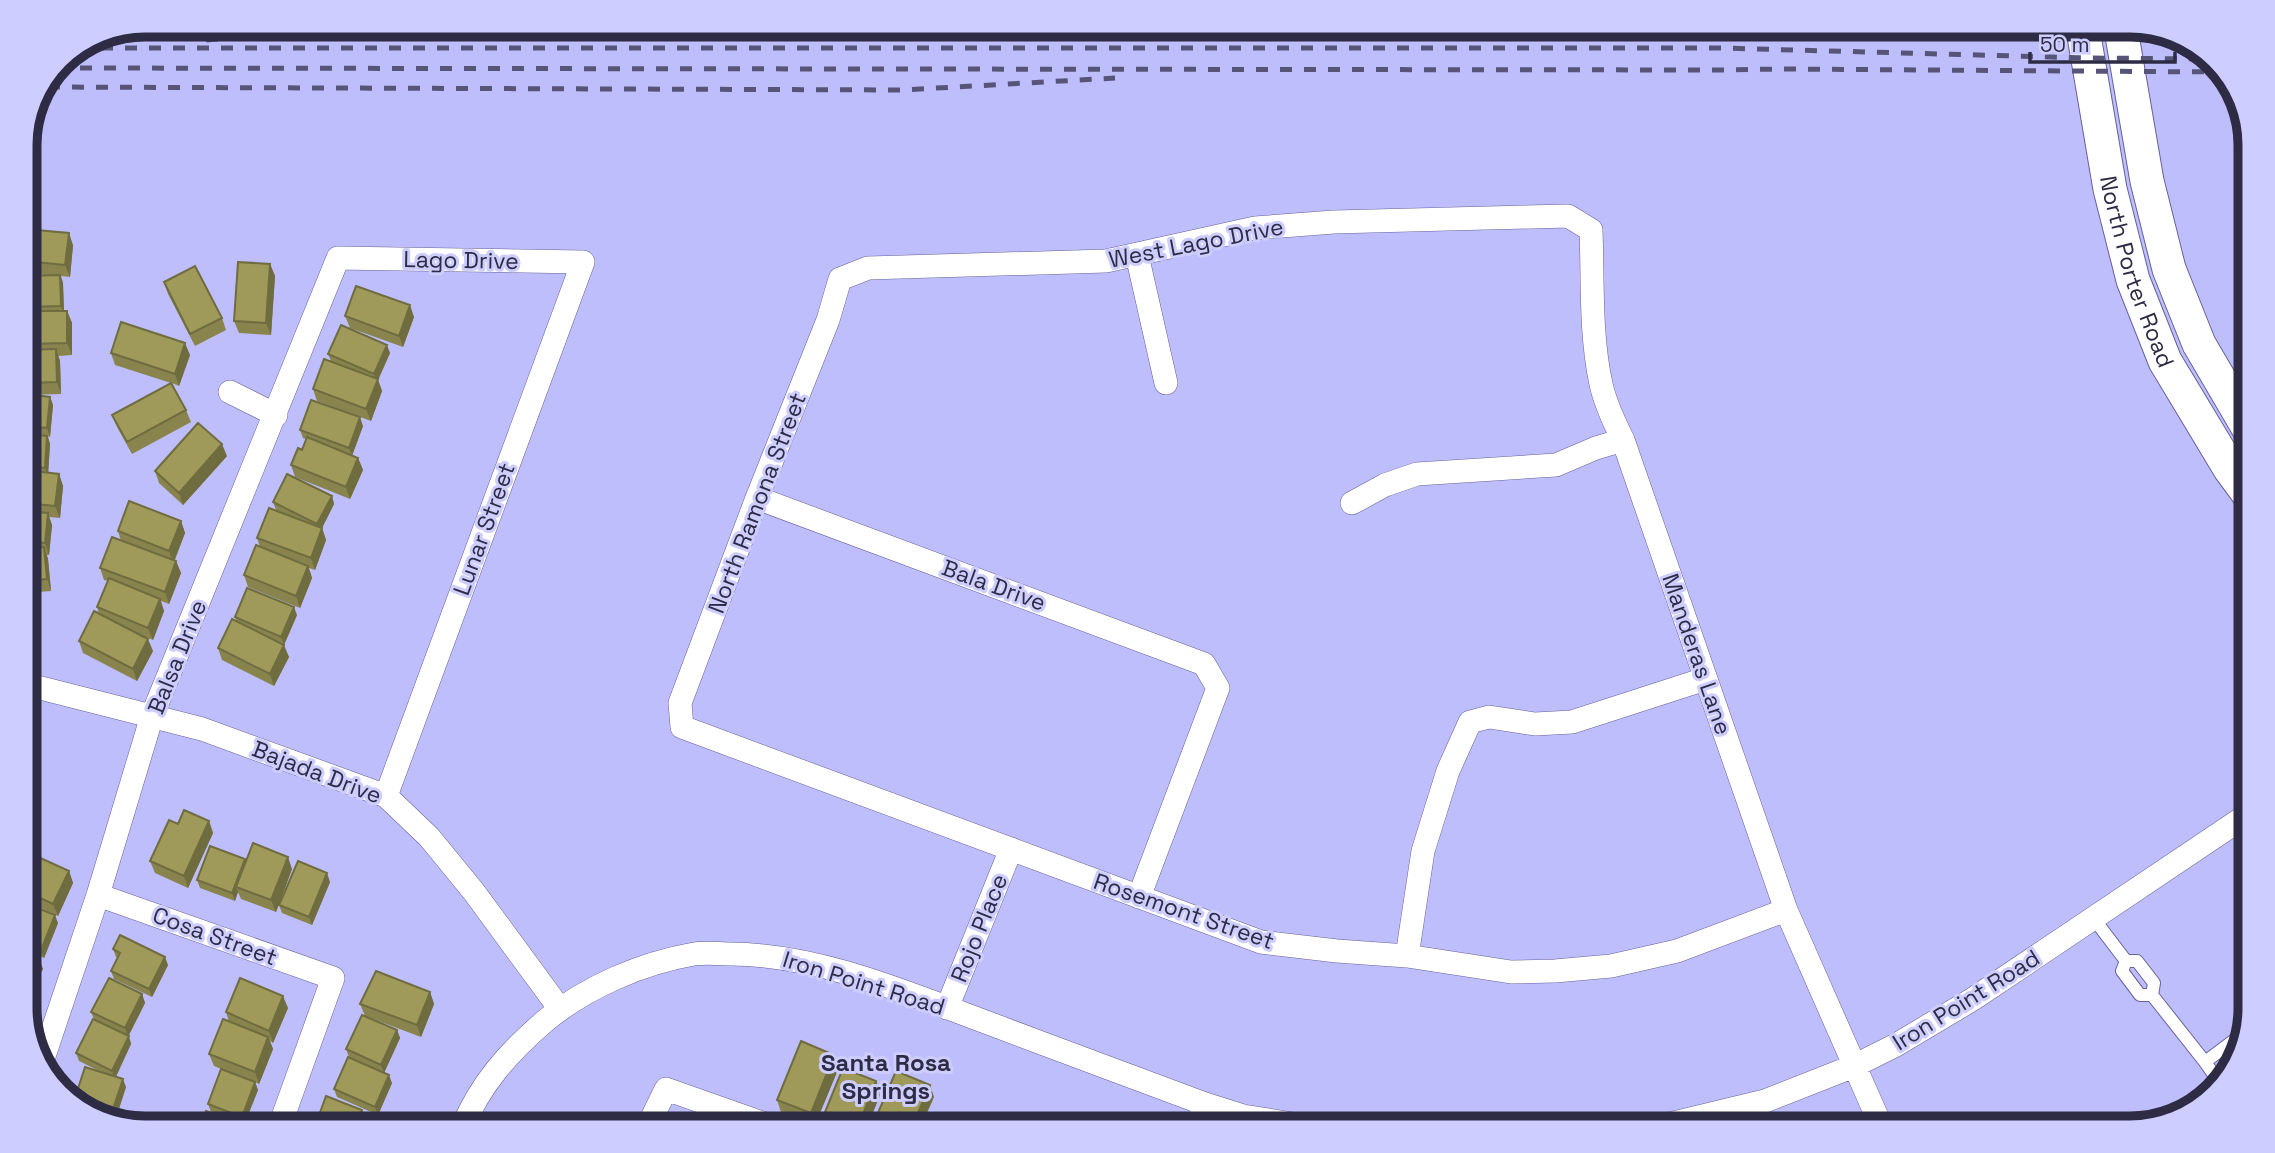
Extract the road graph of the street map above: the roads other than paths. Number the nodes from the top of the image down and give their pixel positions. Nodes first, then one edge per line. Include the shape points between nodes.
1 (2084, 37) edge
2 (2122, 37) edge
3 (1591, 230) joint
4 (1137, 255) junction
5 (338, 258) joint
6 (583, 262) joint
7 (840, 279) joint
8 (1166, 383) dead end
9 (230, 392) dead end
10 (2238, 411) edge
11 (276, 415) junction
12 (1622, 440) junction
13 (2238, 480) edge
14 (757, 498) junction
15 (1352, 503) dead end
16 (1705, 679) junction
17 (37, 687) edge
18 (152, 716) junction
19 (682, 727) joint
20 (386, 796) junction
21 (2238, 821) edge
22 (1011, 849) junction
23 (98, 895) junction
24 (1139, 897) junction
25 (1786, 910) junction
26 (2094, 919) junction
27 (1407, 956) junction
28 (947, 1008) junction
29 (560, 1009) junction
30 (2234, 1041) edge
31 (46, 1051) edge
32 (2205, 1062) junction
33 (1854, 1066) junction
34 (2214, 1075) edge
35 (1205, 1104) junction
36 (284, 1116) edge
37 (468, 1116) edge
38 (652, 1116) edge
39 (740, 1116) edge
40 (1201, 1116) edge
41 (1243, 1116) edge
42 (1705, 1116) edge
43 (1876, 1116) edge

1 - 13 street, North Porter Road via 2110,189 2133,280 2165,361
2 - 10 street, North Porter Road via 2147,181 2169,268 2199,344
3 - 4 street, West Lago Drive via 1568,216 1334,222 1255,228
3 - 12 street, Manderas Lane via 1601,384
4 - 7 street, West Lago Drive via 1106,261 868,268
4 - 8 street
5 - 6 street, Lago Drive
5 - 11 street, Balsa Drive
6 - 20 street, Lunar Street
7 - 14 street, North Ramona Street
9 - 11 street
11 - 18 street, Balsa Drive
12 - 15 street via 1556,465 1417,474
12 - 16 street, Manderas Lane
14 - 19 street, North Ramona Street via 680,703
14 - 24 street, Bala Drive via 1204,664 1218,688
16 - 25 street, Manderas Lane
16 - 27 street via 1572,722 1535,724 1489,717 1470,722 1448,771 1423,851
17 - 18 street, Bajada Drive
18 - 20 street, Bajada Drive via 202,729
18 - 23 street, Balsa Drive
19 - 22 street, Rosemont Street
20 - 29 street, Bajada Drive via 429,837 474,892
21 - 26 street, Iron Point Road
22 - 24 street, Rosemont Street
22 - 28 street, Rojo Place
23 - 31 street, Balsa Drive
23 - 36 street, Cosa Street via 333,978
24 - 27 street, Rosemont Street via 1261,942
25 - 27 street, Rosemont Street via 1677,951 1611,966 1511,972
25 - 33 street, Manderas Lane
26 - 32 lane via 2126,961 2137,961 2154,983 2152,995
26 - 33 street, Iron Point Road via 1973,999
28 - 29 street, Iron Point Road via 816,964 762,954 695,954 628,972
28 - 35 street, Iron Point Road
29 - 37 street, Iron Point Road via 522,1041 485,1082
30 - 32 lane
32 - 34 lane
33 - 42 street, Iron Point Road via 1765,1101
33 - 43 street, Manderas Lane
35 - 40 street
35 - 41 street, Iron Point Road
38 - 39 street via 666,1089

